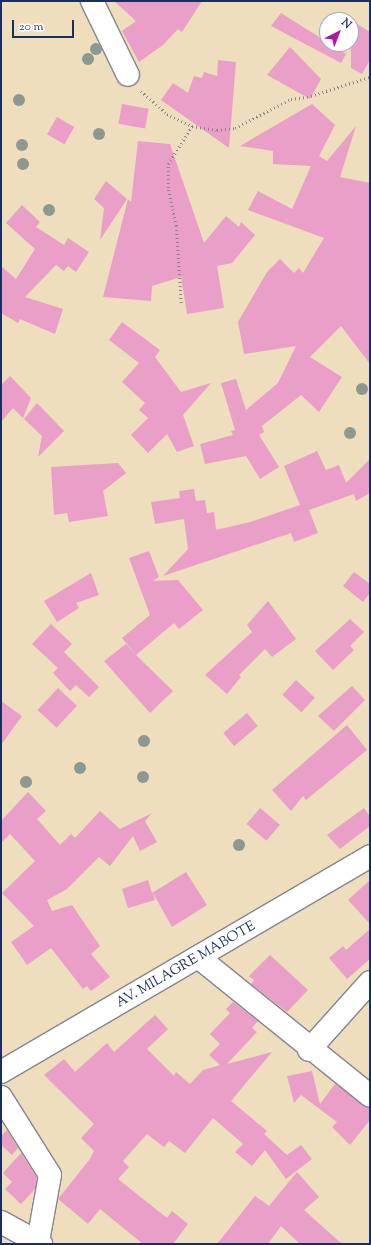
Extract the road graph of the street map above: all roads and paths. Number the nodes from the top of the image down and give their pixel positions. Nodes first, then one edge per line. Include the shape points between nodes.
1 (92, 1) edge
2 (128, 75) joint
3 (370, 77) edge
4 (192, 126) junction
5 (181, 303) dead end
6 (370, 856) edge
7 (198, 957) junction
8 (370, 982) edge
9 (310, 1050) junction
10 (1, 1072) edge
11 (370, 1096) edge
12 (1, 1097) edge
13 (1, 1222) edge
14 (39, 1243) edge

1 - 2 street
2 - 4 path via 146,97 167,114
3 - 4 path via 307,97 291,99 235,128 218,130
4 - 5 path via 168,164 168,188 176,226
6 - 7 street, AV. MILAGRE MABOTE
7 - 9 street
7 - 10 street, AV. MILAGRE MABOTE
8 - 9 street
9 - 11 street
12 - 14 street via 50,1175
13 - 14 street

